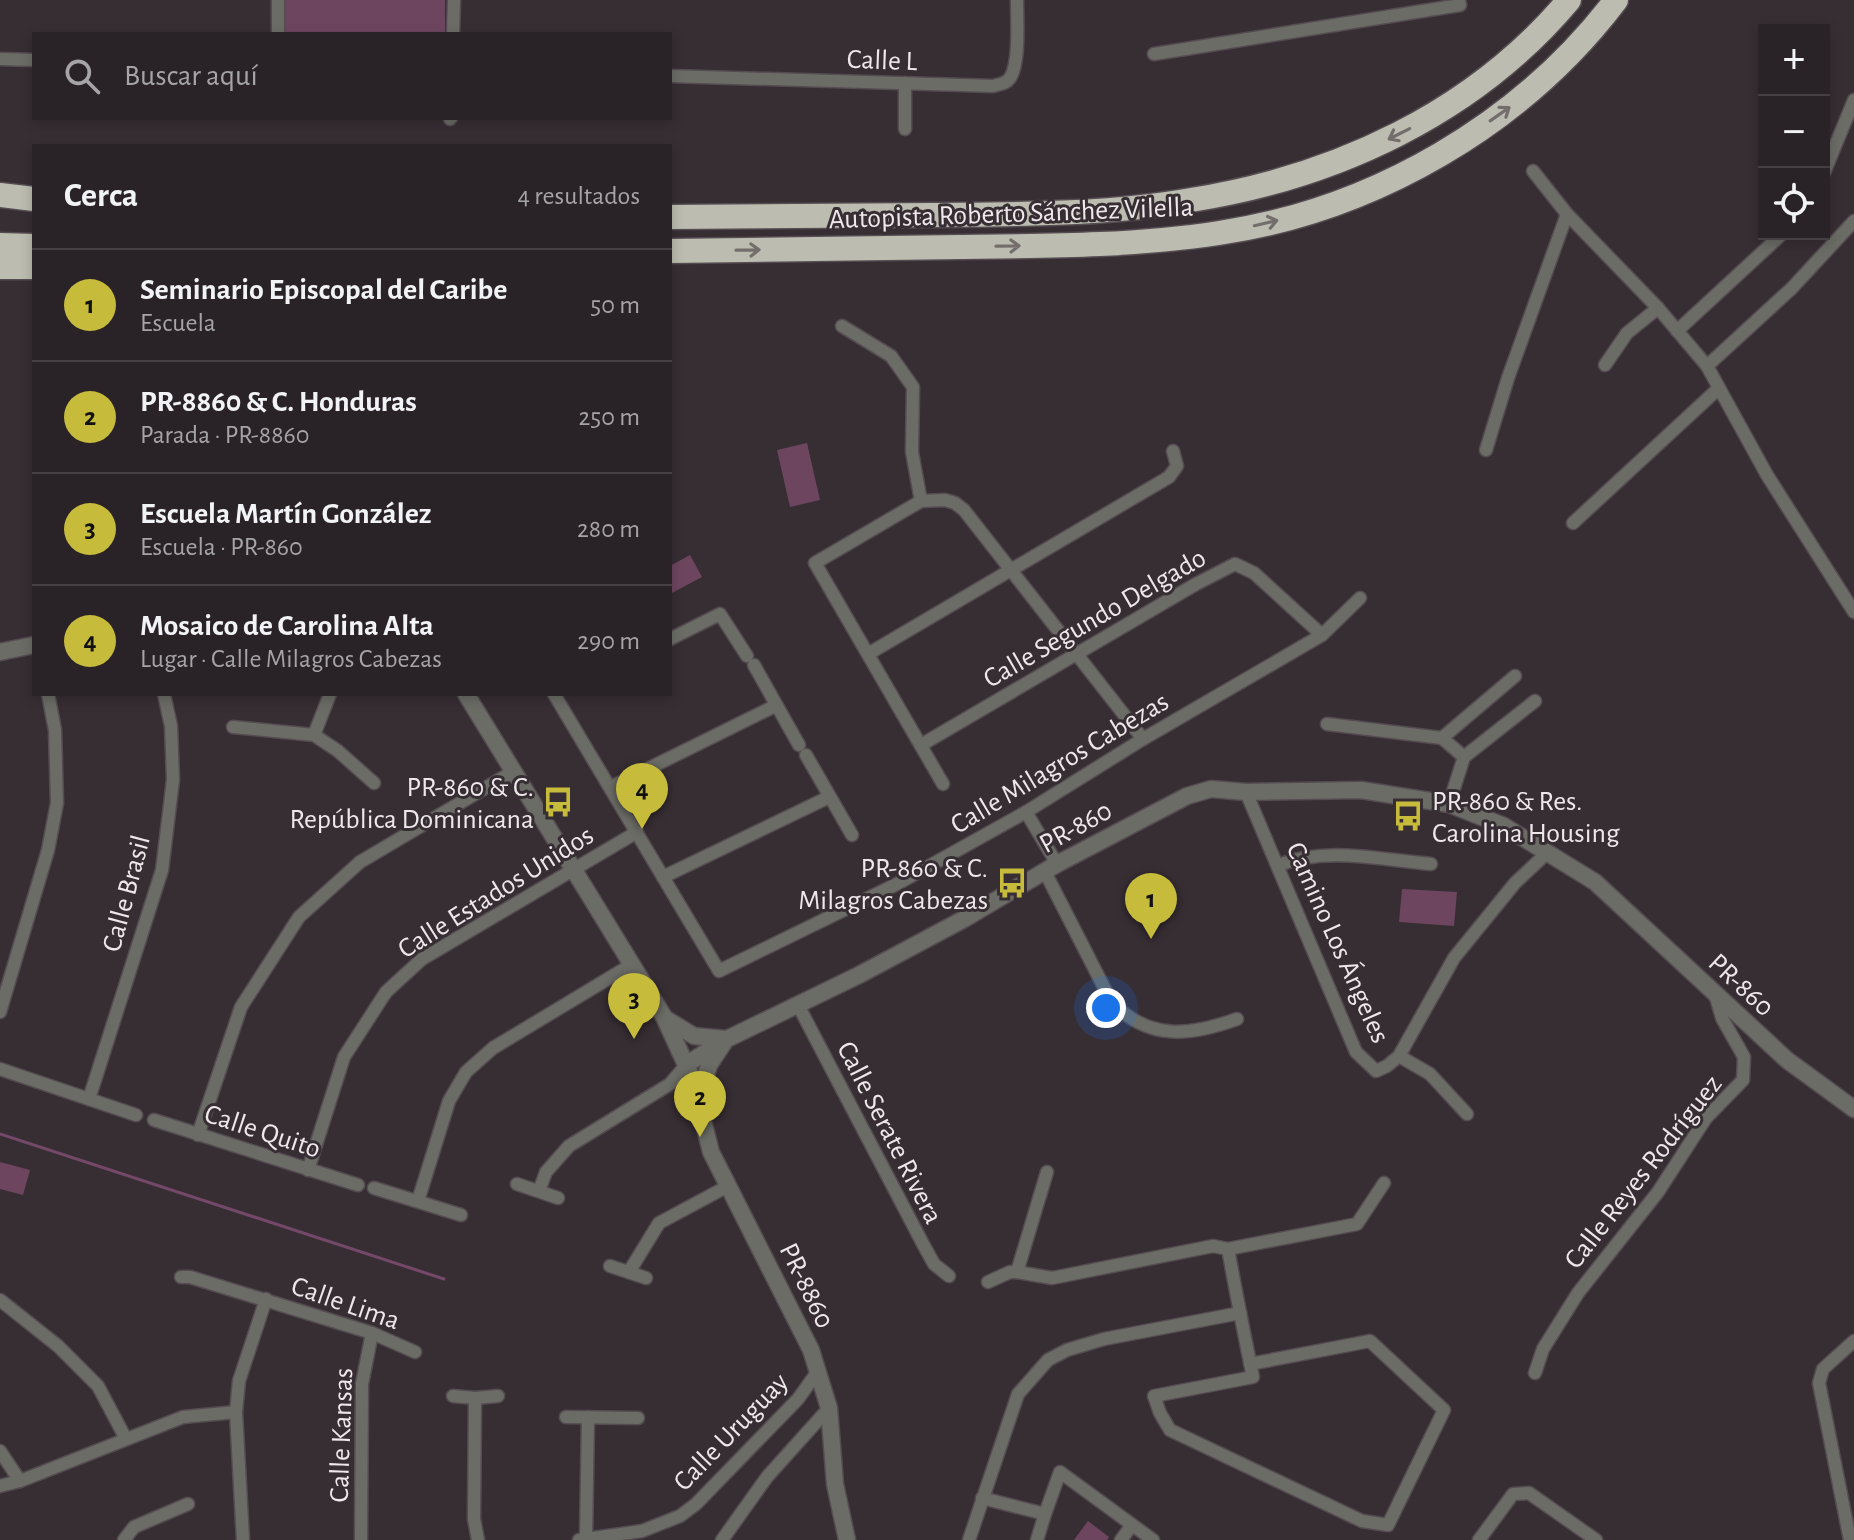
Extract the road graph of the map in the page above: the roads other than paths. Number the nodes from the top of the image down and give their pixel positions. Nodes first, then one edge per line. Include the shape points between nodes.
1 (278, 0) edge
2 (454, 0) edge
3 (1017, 0) edge
4 (1569, 0) edge
5 (1616, 0) edge
6 (1460, 2) edge
7 (278, 32) edge
8 (453, 32) edge
9 (1154, 54) dead end
10 (0, 59) edge
11 (32, 60) edge
12 (672, 76) edge
13 (905, 83) junction
14 (1854, 100) edge
15 (905, 129) dead end
16 (1826, 168) edge
17 (1533, 171) dead end
18 (0, 195) edge
19 (32, 199) edge
20 (0, 212) edge
21 (32, 213) edge
22 (1567, 214) junction
23 (672, 217) edge
24 (1854, 221) edge
25 (1776, 240) edge
26 (0, 245) edge
27 (32, 246) edge
28 (672, 251) edge
29 (0, 267) edge
30 (32, 267) edge
31 (1658, 308) junction
32 (842, 326) dead end
33 (1677, 331) junction
34 (1605, 365) dead end
35 (1707, 366) junction
36 (1719, 388) junction
37 (1486, 450) dead end
38 (1173, 451) dead end
39 (921, 501) junction
40 (1573, 523) dead end
41 (1010, 571) junction
42 (1360, 598) dead end
43 (1854, 612) edge
44 (1322, 635) junction
45 (672, 638) edge
46 (32, 645) edge
47 (0, 652) edge
48 (868, 654) junction
49 (1075, 655) junction
50 (1515, 676) dead end
51 (48, 696) edge
52 (164, 696) edge
53 (329, 696) edge
54 (467, 696) edge
55 (556, 696) edge
56 (1535, 701) dead end
57 (775, 706) junction
58 (1327, 724) dead end
59 (233, 727) dead end
60 (314, 735) junction
61 (1442, 738) junction
62 (1143, 739) junction
63 (921, 745) junction
64 (1464, 757) junction
65 (514, 771) junction
66 (374, 783) dead end
67 (943, 784) dead end
68 (611, 787) junction
69 (1246, 792) junction
70 (829, 797) junction
71 (1449, 804) junction
72 (1026, 812) junction
73 (637, 832) junction
74 (852, 835) dead end
75 (1548, 852) junction
76 (1431, 864) dead end
77 (1279, 865) junction
78 (573, 867) junction
79 (1051, 868) junction
80 (663, 877) junction
81 (631, 965) junction
82 (1715, 994) junction
83 (798, 1005) junction
84 (0, 1012) edge
85 (664, 1017) junction
86 (1237, 1019) dead end
87 (727, 1039) junction
88 (1399, 1056) junction
89 (687, 1064) junction
90 (0, 1069) edge
91 (89, 1099) junction
92 (699, 1101) junction
93 (1854, 1109) edge
94 (1467, 1114) dead end
95 (136, 1115) dead end
96 (154, 1120) dead end
97 (198, 1135) junction
98 (308, 1170) junction
99 (1047, 1172) dead end
100 (1384, 1183) dead end
101 (517, 1184) dead end
102 (358, 1185) dead end
103 (728, 1186) junction
104 (374, 1188) dead end
105 (539, 1191) junction
106 (558, 1198) dead end
107 (418, 1201) junction
108 (461, 1215) dead end
109 (1228, 1249) junction
110 (610, 1266) dead end
111 (629, 1272) junction
112 (1017, 1272) junction
113 (949, 1276) dead end
114 (181, 1277) dead end
115 (646, 1278) dead end
116 (988, 1282) dead end
117 (266, 1299) junction
118 (0, 1300) edge
119 (1240, 1313) junction
120 (372, 1333) junction
121 (1854, 1341) edge
122 (415, 1352) dead end
123 (1250, 1364) junction
124 (818, 1371) junction
125 (1535, 1373) dead end
126 (453, 1396) dead end
127 (498, 1396) dead end
128 (475, 1398) junction
129 (829, 1408) junction
130 (236, 1412) junction
131 (566, 1417) dead end
132 (588, 1417) junction
133 (638, 1418) dead end
134 (126, 1439) junction
135 (0, 1451) edge
136 (20, 1481) junction
137 (0, 1486) edge
138 (982, 1498) junction
139 (188, 1504) dead end
140 (1045, 1514) junction
141 (1132, 1525) junction
142 (583, 1539) edge
143 (124, 1540) edge
144 (243, 1540) edge
145 (361, 1540) edge
146 (478, 1540) edge
147 (722, 1540) edge
148 (847, 1540) edge
149 (969, 1540) edge
150 (1037, 1540) edge
151 (1121, 1540) edge
152 (1153, 1540) edge
153 (1479, 1540) edge
154 (1596, 1540) edge
155 (1850, 1540) edge

1 - 7 street
2 - 8 street
3 - 13 street, Calle L via 1015,64 1007,82
4 -> 23 highway, Autopista Roberto Sánchez Vilella via 1502,68 1424,121 1366,150 1250,188 1086,212
28 -> 5 highway, Autopista Roberto Sánchez Vilella via 1119,243 1221,233 1302,214 1366,191 1451,148 1518,102 1578,46
6 - 9 street
10 - 11 street
12 - 13 street, Calle L
13 - 15 street
14 - 16 street
17 - 22 street
18 - 19 highway
20 - 21 highway
22 - 31 street
22 - 37 street
24 - 35 street via 1792,288
25 - 33 street
26 - 27 highway
29 - 30 highway
31 - 33 street
31 - 34 street via 1627,333
32 - 39 street via 891,356 913,387 912,452
33 - 35 street
35 - 36 street
36 - 40 street
36 - 43 street
38 - 41 street via 1177,466 1169,477
39 - 41 street via 955,503
39 - 48 street via 815,563
41 - 48 street
41 - 49 street
42 - 44 street, Calle Milagros Cabezas
44 - 49 street, Calle Segundo Delgado via 1254,573 1235,564
44 - 62 street, Calle Milagros Cabezas
45 - 57 street via 720,614
46 - 47 street
48 - 63 street
49 - 62 street
49 - 63 street, Calle Segundo Delgado
50 - 61 street
51 - 84 street via 57,803
52 - 91 street, Calle Brasil via 173,780 162,870
53 - 60 street
54 - 65 street
55 - 68 street, Calle Milagros Cabezas
56 - 64 street
57 - 68 street
57 - 70 street
58 - 61 street
59 - 60 street
60 - 66 street
61 - 64 street
62 - 72 street, Calle Milagros Cabezas
63 - 67 street
64 - 71 street
65 - 78 street
65 - 97 street via 360,862 299,917 241,1007
68 - 73 street, Calle Milagros Cabezas
69 - 71 street, PR-860 / PR-860 via 1361,790
69 - 77 street, Camino Los Ángeles
69 - 79 street, PR-860 / PR-860 via 1211,789 1187,796
70 - 74 street
70 - 80 street
71 - 75 street, PR-860 / PR-860 via 1504,826
72 - 79 street
72 - 80 street, Calle Milagros Cabezas via 897,884 719,971
73 - 78 street, Calle Estados Unidos
73 - 80 street, Calle Milagros Cabezas
75 - 82 street, PR-860 / PR-860 via 1595,882
75 - 88 street, Camino Los Ángeles via 1515,883 1454,958
76 - 77 street via 1325,855
77 - 88 street, Camino Los Ángeles via 1356,1052 1376,1071
78 - 81 street
78 - 98 street, Calle Estados Unidos via 422,959 386,992 344,1057
79 - 83 street, PR-860 / PR-860
79 - 86 street via 1111,1001 1122,1013 1158,1031 1185,1033
81 - 85 street
81 - 107 street via 493,1048 466,1072 449,1101
82 - 93 street, PR-860 / PR-860 via 1787,1060
82 - 125 street, Calle Reyes Rodríguez via 1744,1057 1743,1080 1706,1118 1658,1192 1578,1293 1543,1349
83 - 87 street, PR-860 / PR-860
83 - 113 street, Calle Serate Rivera via 934,1264
85 - 87 street via 694,1036
85 - 89 street
87 - 89 street, PR-860 / PR-860
87 - 92 street via 709,1065
88 - 94 street via 1430,1074
89 - 92 street, PR-8860 / PR-8860
89 - 105 street via 670,1084 569,1146 546,1172
90 - 91 street
91 - 95 street
92 - 103 street, PR-8860 / PR-8860 via 711,1152
96 - 97 street, Calle Quito
97 - 98 street, Calle Quito
98 - 102 street, Calle Quito
99 - 112 street
100 - 109 street via 1357,1224
101 - 105 street
103 - 111 street via 659,1223
103 - 124 street, PR-8860 / PR-8860 via 799,1322
104 - 107 street
105 - 106 street
107 - 108 street
109 - 112 street via 1213,1246 1052,1278
109 - 119 street
110 - 111 street
111 - 115 street
112 - 116 street
114 - 117 street
117 - 120 street, Calle Lima
117 - 130 street, Calle Lima via 239,1381
118 - 134 street via 98,1386
119 - 123 street
119 - 138 street via 1104,1339 1048,1360 1018,1394
120 - 122 street, Calle Lima
120 - 145 street, Calle Kansas via 362,1384
121 - 155 street via 1823,1369 1819,1383
123 - 123 street via 1370,1341 1444,1410 1388,1525 1362,1521 1170,1430 1154,1396 1253,1377
124 - 129 street, PR-8860 / PR-8860
124 - 142 street, Calle Uruguay via 798,1399 680,1516 642,1531
126 - 128 street
127 - 128 street
128 - 146 street
129 - 147 street via 767,1477
129 - 148 street, PR-8860 / PR-8860 via 835,1484
130 - 134 street via 183,1417
130 - 144 street, Calle Lima
131 - 132 street
132 - 133 street
132 - 142 street
134 - 136 street
135 - 136 street
136 - 137 street
138 - 140 street
138 - 149 street
139 - 143 street via 134,1527
140 - 141 street via 1060,1472
140 - 150 street
141 - 151 street
141 - 152 street
153 - 154 street via 1513,1494 1529,1493

